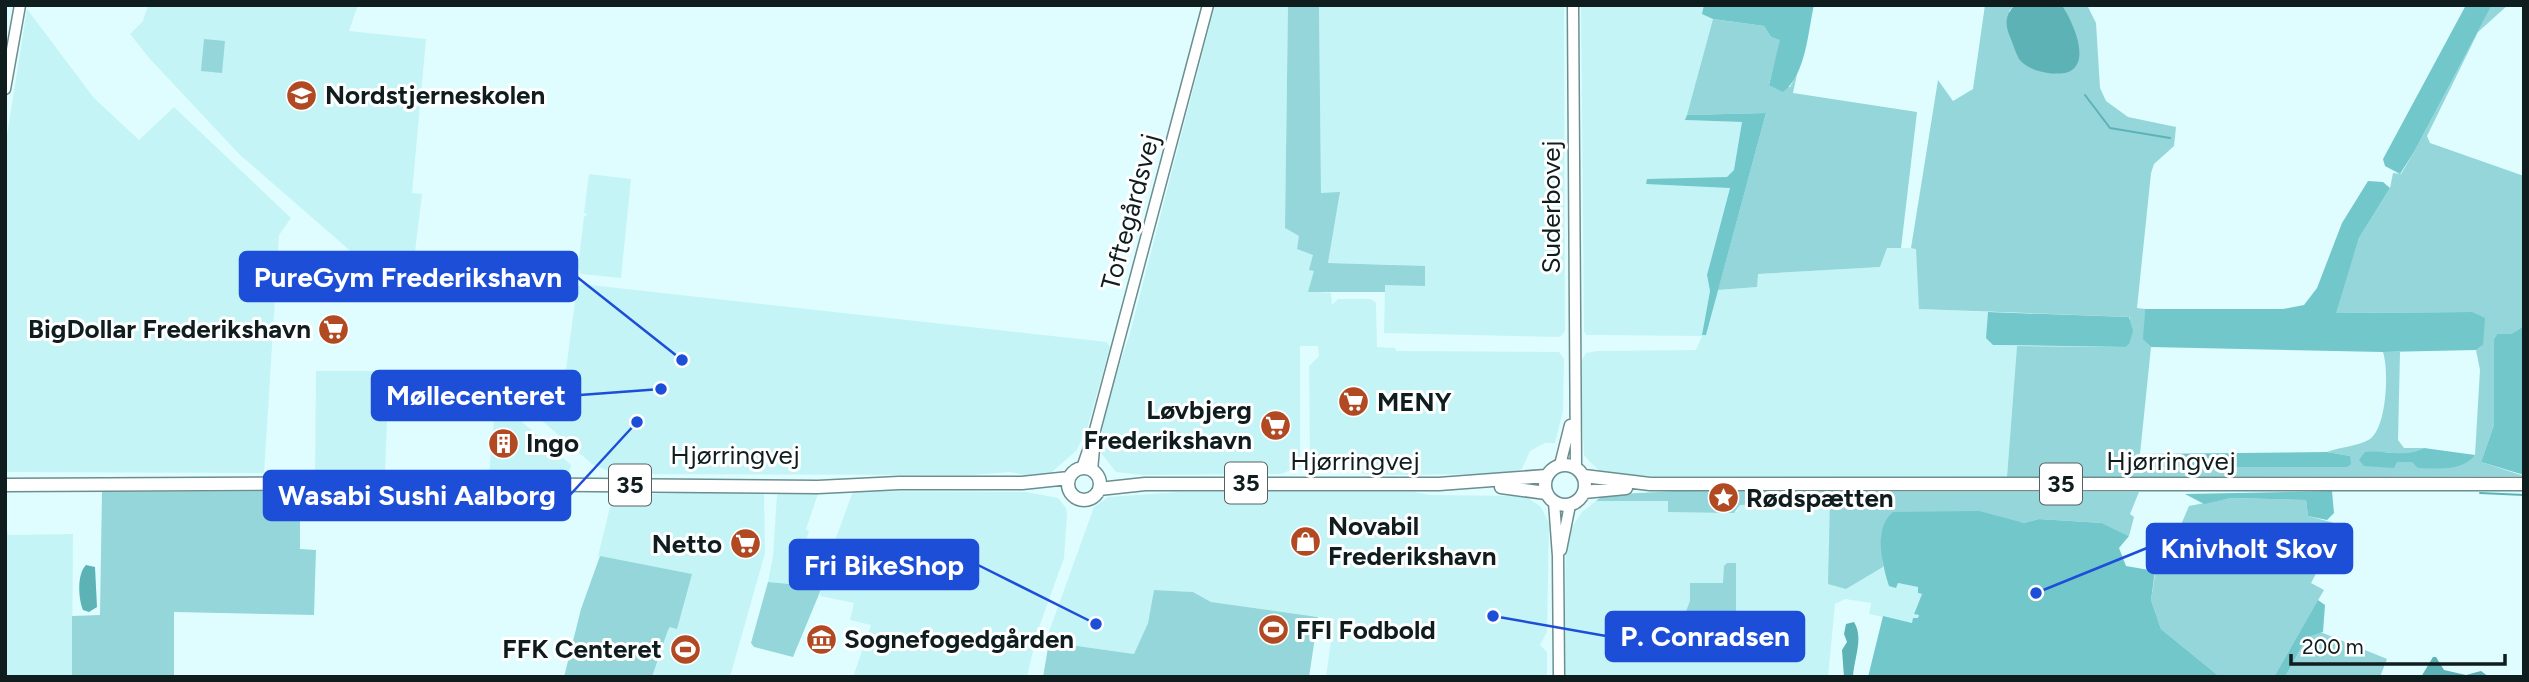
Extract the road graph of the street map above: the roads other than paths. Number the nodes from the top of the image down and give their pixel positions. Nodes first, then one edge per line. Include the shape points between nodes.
1 (20, 5) edge
2 (1208, 5) edge
3 (1573, 5) edge
4 (5, 89) edge
5 (1575, 409) junction
6 (1560, 465) junction
7 (1580, 472) junction
8 (1093, 476) junction
9 (1546, 476) junction
10 (5, 479) edge
11 (135, 483) junction
12 (1480, 483) junction
13 (1069, 484) junction
14 (1650, 484) junction
15 (2524, 484) edge
16 (5, 485) edge
17 (1584, 492) junction
18 (1550, 498) junction
19 (1570, 505) junction
20 (1558, 556) junction
21 (1559, 677) edge

1 - 4 street
2 - 8 street, Toftegårdsvej via 1095,430
3 - 5 street, Suderbovej
5 - 6 street, Suderbovej
5 - 7 street, Suderbovej
6 - 7 main road, 35
6 - 9 main road
7 - 14 main road, Hjørringvej / 35
7 - 17 main road
8 - 12 main road, Hjørringvej / 35 via 1145,484
8 - 13 main road
8 - 13 main road, 35 via 1087,499 1077,498
9 - 12 main road, Hjørringvej / 35
9 - 18 main road
10 - 11 main road, Hjørringvej / 35 via 112,477
11 - 13 main road, Hjørringvej / 35 via 273,476 327,483
11 - 16 main road, Hjørringvej / 35
12 - 18 main road, Hjørringvej / 35
14 - 15 main road, Hjørringvej / 35
14 - 17 main road, Hjørringvej / 35
17 - 19 main road
18 - 19 main road, 35
18 - 20 street
19 - 20 street
20 - 21 street

